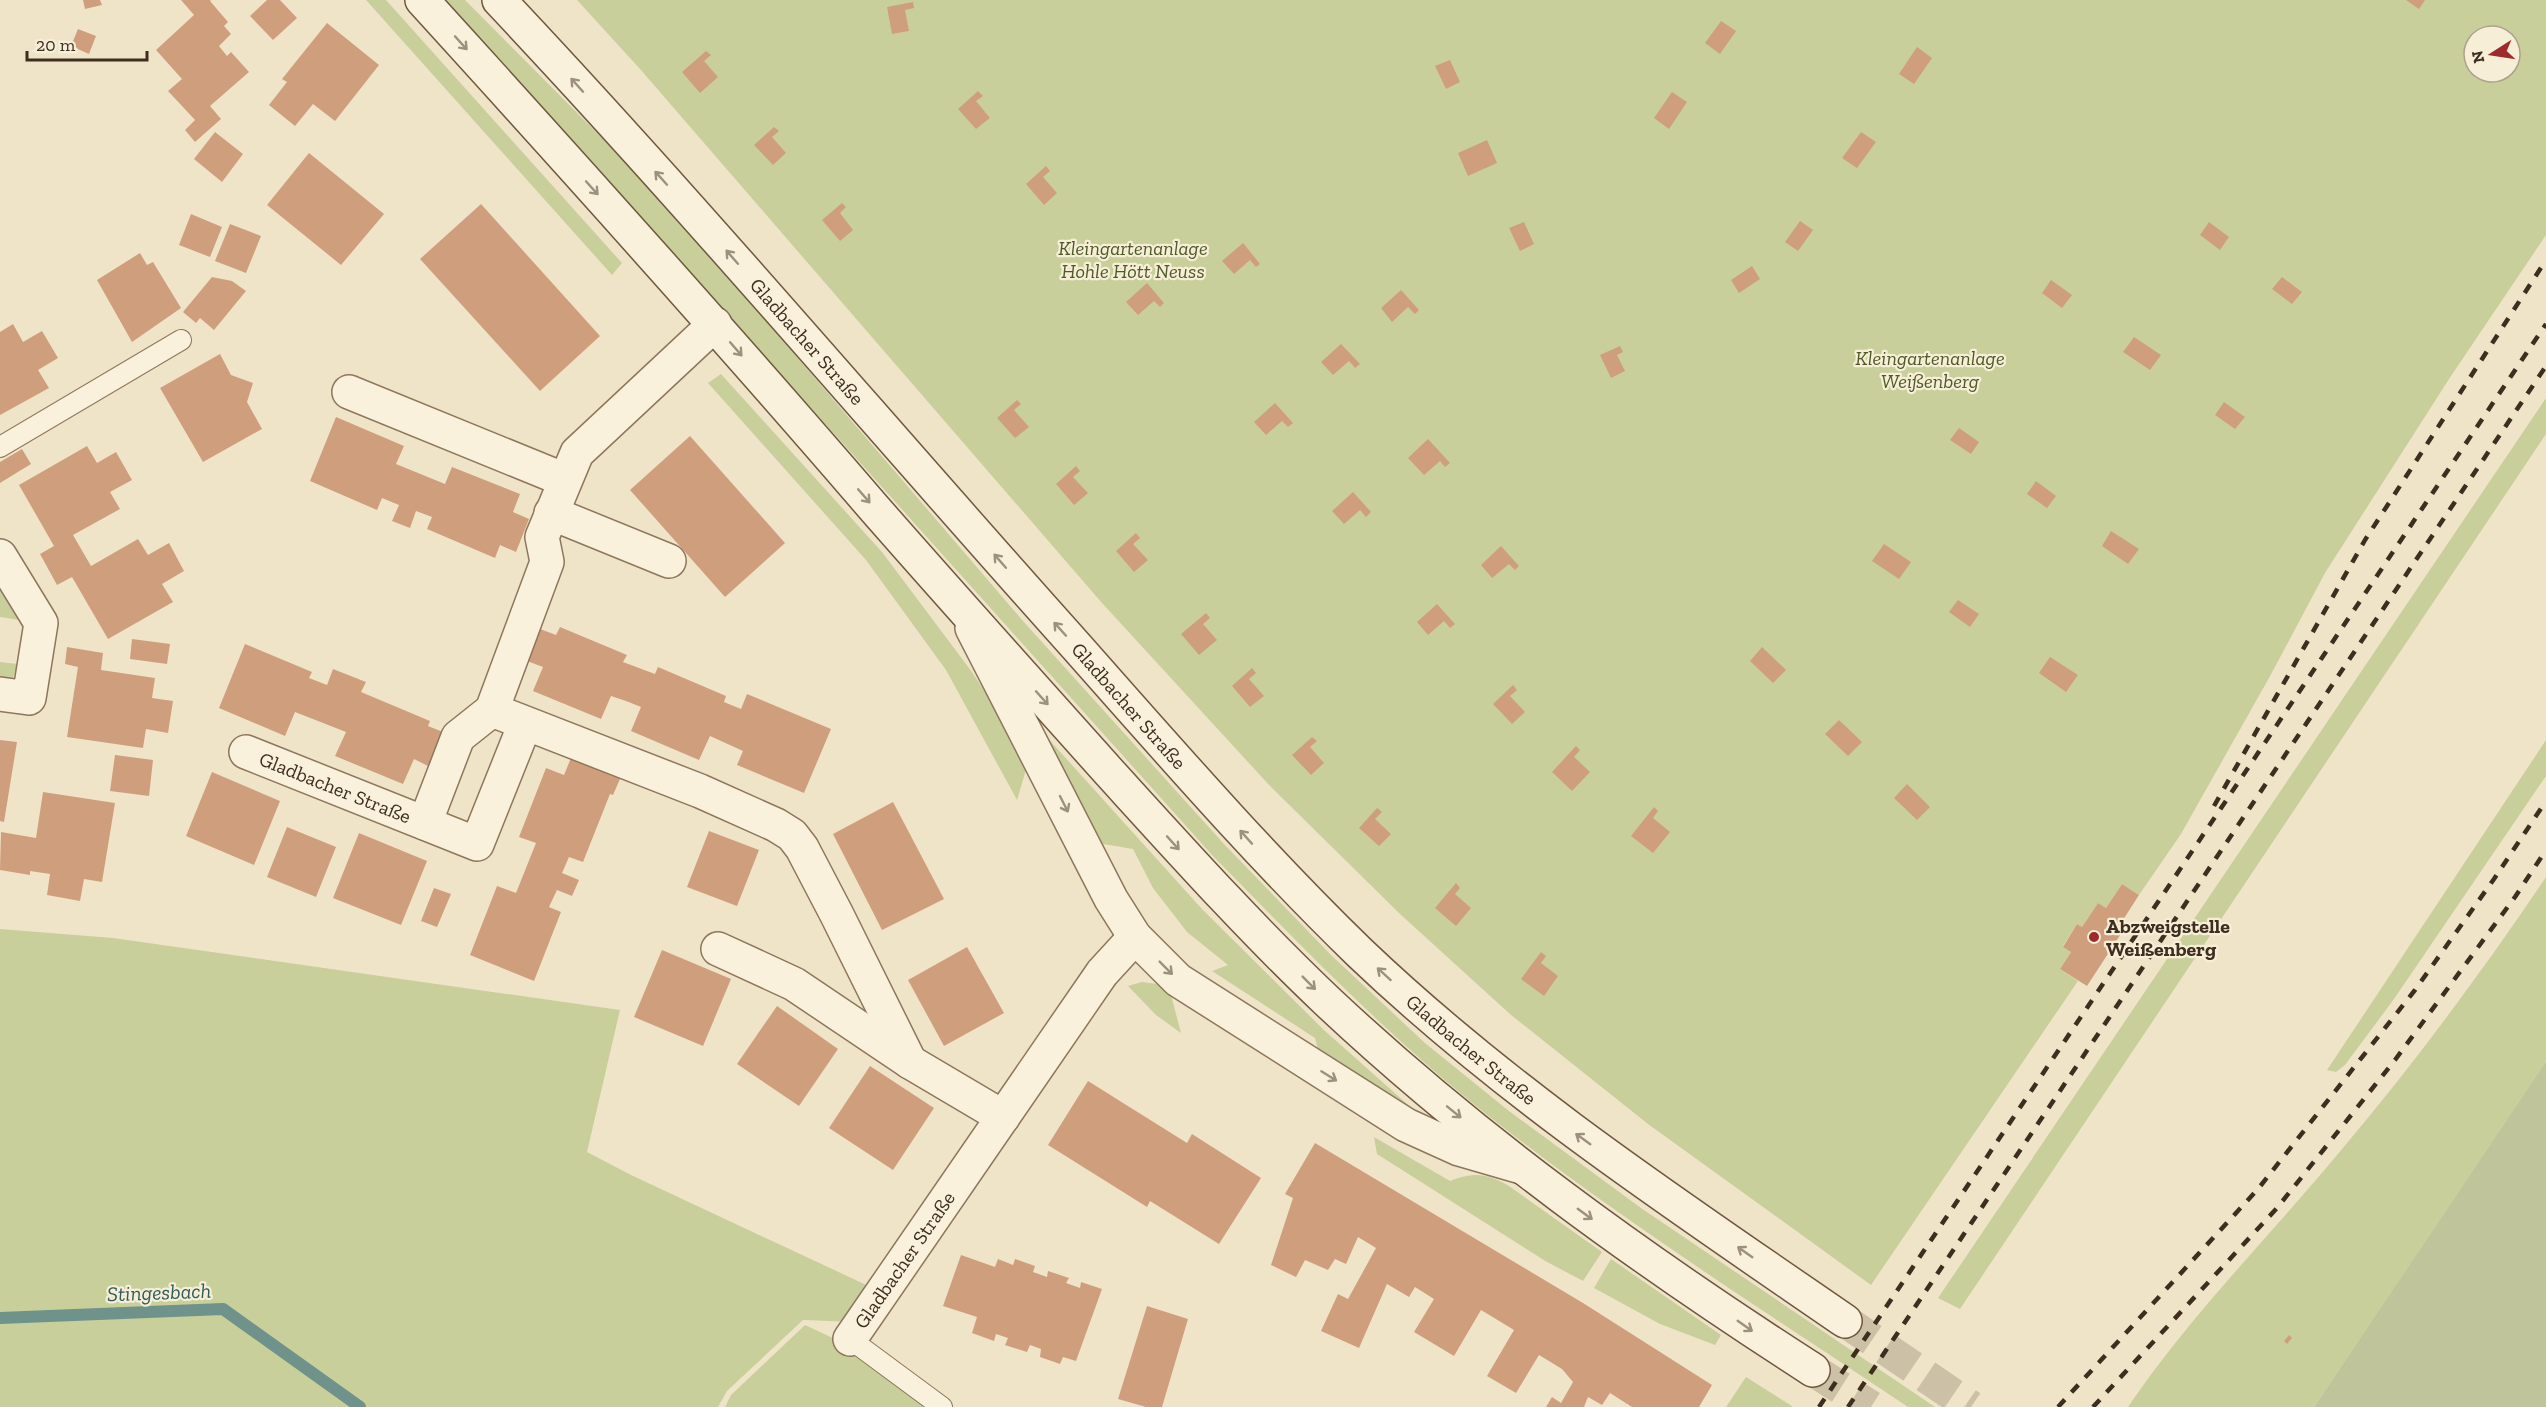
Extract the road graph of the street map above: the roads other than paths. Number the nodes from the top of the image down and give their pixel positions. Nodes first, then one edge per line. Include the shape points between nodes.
1 (422, 0) edge
2 (499, 0) edge
3 (715, 324) junction
4 (181, 340) dead end
5 (349, 392) dead end
6 (0, 447) edge
7 (565, 480) junction
8 (551, 513) junction
9 (0, 556) edge
10 (669, 561) dead end
11 (961, 608) junction
12 (0, 694) edge
13 (492, 710) junction
14 (525, 724) junction
15 (246, 752) dead end
16 (424, 823) junction
17 (1135, 938) junction
18 (718, 949) dead end
19 (910, 1062) junction
20 (1003, 1117) junction
21 (1521, 1167) junction
22 (1845, 1321) tunnel mouth
23 (850, 1339) joint
24 (1813, 1370) tunnel mouth
25 (942, 1407) edge

1 -> 3 main road
22 -> 2 main road, Gladbacher Straße via 1534,1103 1361,954 1261,854
3 - 7 main road via 577,453
3 -> 11 main road
4 - 6 lane
5 - 7 main road
7 - 8 main road
8 - 10 main road
8 - 13 main road via 542,537 548,562
9 - 12 main road via 41,623 29,698
11 -> 17 main road via 1111,899
11 -> 21 main road via 1234,909 1327,1001
13 - 14 main road
13 - 16 main road, Gladbacher Straße via 458,737
14 - 16 main road, Gladbacher Straße via 477,844
14 - 19 main road via 700,791 792,835 837,915
15 - 16 main road, Gladbacher Straße
17 - 20 main road, Gladbacher Straße via 1102,973
17 -> 21 main road via 1178,980 1406,1125 1459,1149
18 - 19 main road via 794,984
19 - 20 main road
20 - 23 main road, Gladbacher Straße
21 -> 24 main road
23 - 25 lane, Gladbacher Straße

